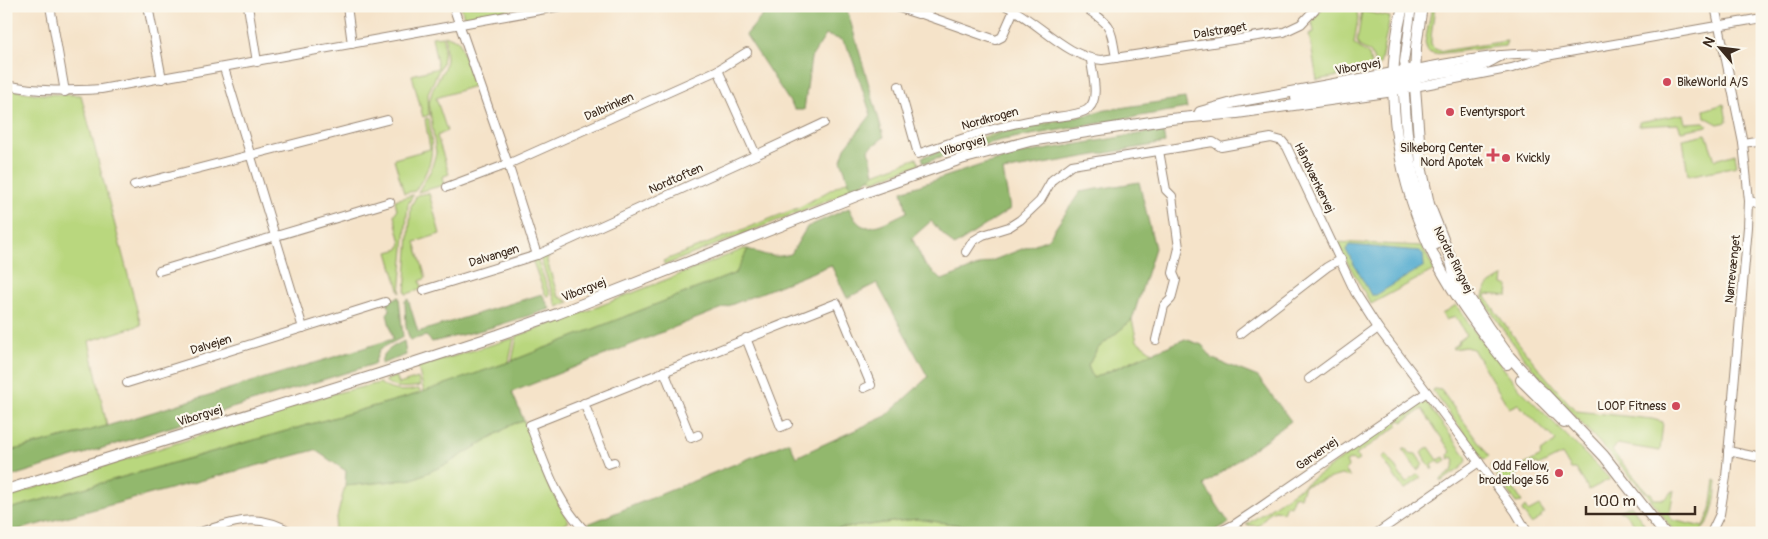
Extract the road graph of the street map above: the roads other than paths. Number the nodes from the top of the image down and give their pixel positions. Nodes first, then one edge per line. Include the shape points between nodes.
1 (50, 6) edge
2 (148, 6) edge
3 (248, 6) edge
4 (347, 6) edge
5 (454, 6) edge
6 (562, 6) edge
7 (893, 6) edge
8 (1083, 6) edge
9 (1318, 6) edge
10 (1403, 6) edge
11 (1412, 6) edge
12 (1422, 6) edge
13 (1715, 6) edge
14 (1010, 8) edge
15 (1762, 18) edge
16 (459, 24) junction
17 (1719, 25) junction
18 (352, 44) junction
19 (747, 52) dead end
20 (1552, 55) junction
21 (1500, 56) joint
22 (1116, 58) junction
23 (1090, 60) junction
24 (257, 62) junction
25 (224, 68) junction
26 (718, 70) junction
27 (162, 79) junction
28 (1405, 80) junction
29 (6, 85) edge
30 (899, 86) dead end
31 (65, 92) junction
32 (1170, 119) junction
33 (387, 120) dead end
34 (824, 122) dead end
35 (1762, 140) edge
36 (1743, 143) junction
37 (1159, 151) junction
38 (250, 155) junction
39 (756, 155) junction
40 (508, 164) junction
41 (134, 185) dead end
42 (447, 187) dead end
43 (1749, 201) junction
44 (390, 202) dead end
45 (1762, 204) edge
46 (275, 237) junction
47 (966, 252) dead end
48 (537, 255) junction
49 (1341, 259) junction
50 (159, 272) dead end
51 (424, 290) dead end
52 (385, 302) dead end
53 (303, 328) junction
54 (1378, 328) junction
55 (1240, 334) dead end
56 (746, 338) junction
57 (1156, 340) dead end
58 (664, 371) junction
59 (1309, 379) dead end
60 (127, 383) dead end
61 (864, 388) dead end
62 (1427, 392) junction
63 (584, 403) junction
64 (788, 424) dead end
65 (698, 435) dead end
66 (1728, 451) junction
67 (1762, 458) edge
68 (614, 462) dead end
69 (1478, 462) junction
70 (1614, 469) junction
71 (6, 490) edge
72 (198, 533) edge
73 (293, 533) edge
74 (587, 533) edge
75 (1217, 533) edge
76 (1377, 533) edge
77 (1528, 533) edge
78 (1664, 533) edge
79 (1710, 533) edge

1 - 31 street
2 - 27 street
3 - 24 street
4 - 18 street
5 - 16 street, Dalvangen
6 - 16 street
7 - 14 street via 996,40 1002,37
8 - 22 street via 1111,29
9 - 22 street, Dalstrøget via 1301,24 1284,32
10 - 28 main road, Nordre Ringvej via 1396,50
11 - 28 street
12 - 28 main road, Nordre Ringvej via 1416,47
13 - 17 street, Nørrevænget
14 - 23 street
15 - 17 street, Viborgvej
16 - 18 street
16 - 40 street, Dalvangen
17 - 20 street, Viborgvej
17 - 36 street, Nørrevænget
18 - 24 street
19 - 26 street, Dalbrinken
20 - 21 street, Viborgvej
20 - 28 street, Viborgvej via 1512,68
21 - 28 main road via 1481,66
22 - 23 street, Dalstrøget
23 - 30 street, Nordkrogen via 1095,97 1084,112 983,131 918,154
24 - 25 street
25 - 27 street
25 - 38 street
26 - 39 street
26 - 40 street, Dalbrinken
27 - 31 street
28 - 32 main road, Viborgvej via 1252,111
28 - 32 main road, Viborgvej via 1236,102
28 - 70 main road, Nordre Ringvej via 1406,129 1412,170 1422,208 1444,262 1509,356
28 - 70 main road, Nordre Ringvej via 1394,108 1404,173 1438,263 1489,342 1530,390
29 - 31 street
32 - 71 main road, Viborgvej via 1030,141 961,158 498,335
33 - 38 street
34 - 39 street, Nordtoften
35 - 36 street
36 - 43 street, Nørrevænget
37 - 47 street, Håndværkervej via 1072,165 1052,180 1040,201 1020,220 982,235
37 - 49 street, Håndværkervej via 1213,142 1221,147 1279,139 1287,147
37 - 57 street via 1166,190 1172,196 1179,248 1173,273 1176,280 1170,299 1164,306
38 - 41 street
38 - 46 street
39 - 48 street, Nordtoften
40 - 42 street
40 - 48 street, Dalvangen
43 - 45 street
43 - 66 street, Nørrevænget
44 - 46 street
46 - 50 street
46 - 53 street
48 - 51 street, Dalvangen
49 - 54 street, Håndværkervej via 1355,292
49 - 55 street
52 - 53 street, Dalvejen
53 - 60 street, Dalvejen
54 - 59 street
54 - 62 street, Håndværkervej
56 - 58 street
56 - 61 street via 838,303 871,385
56 - 64 street via 781,426
58 - 63 street
58 - 65 street via 691,438
62 - 69 street, Håndværkervej
62 - 75 street, Garvervej
63 - 68 street via 608,464
63 - 74 street via 530,425 560,500
66 - 67 street
66 - 79 street, Nørrevænget via 1720,514
69 - 76 street
69 - 77 street, Håndværkervej
70 - 78 main road, Nordre Ringvej
72 - 73 street via 244,520 261,520

